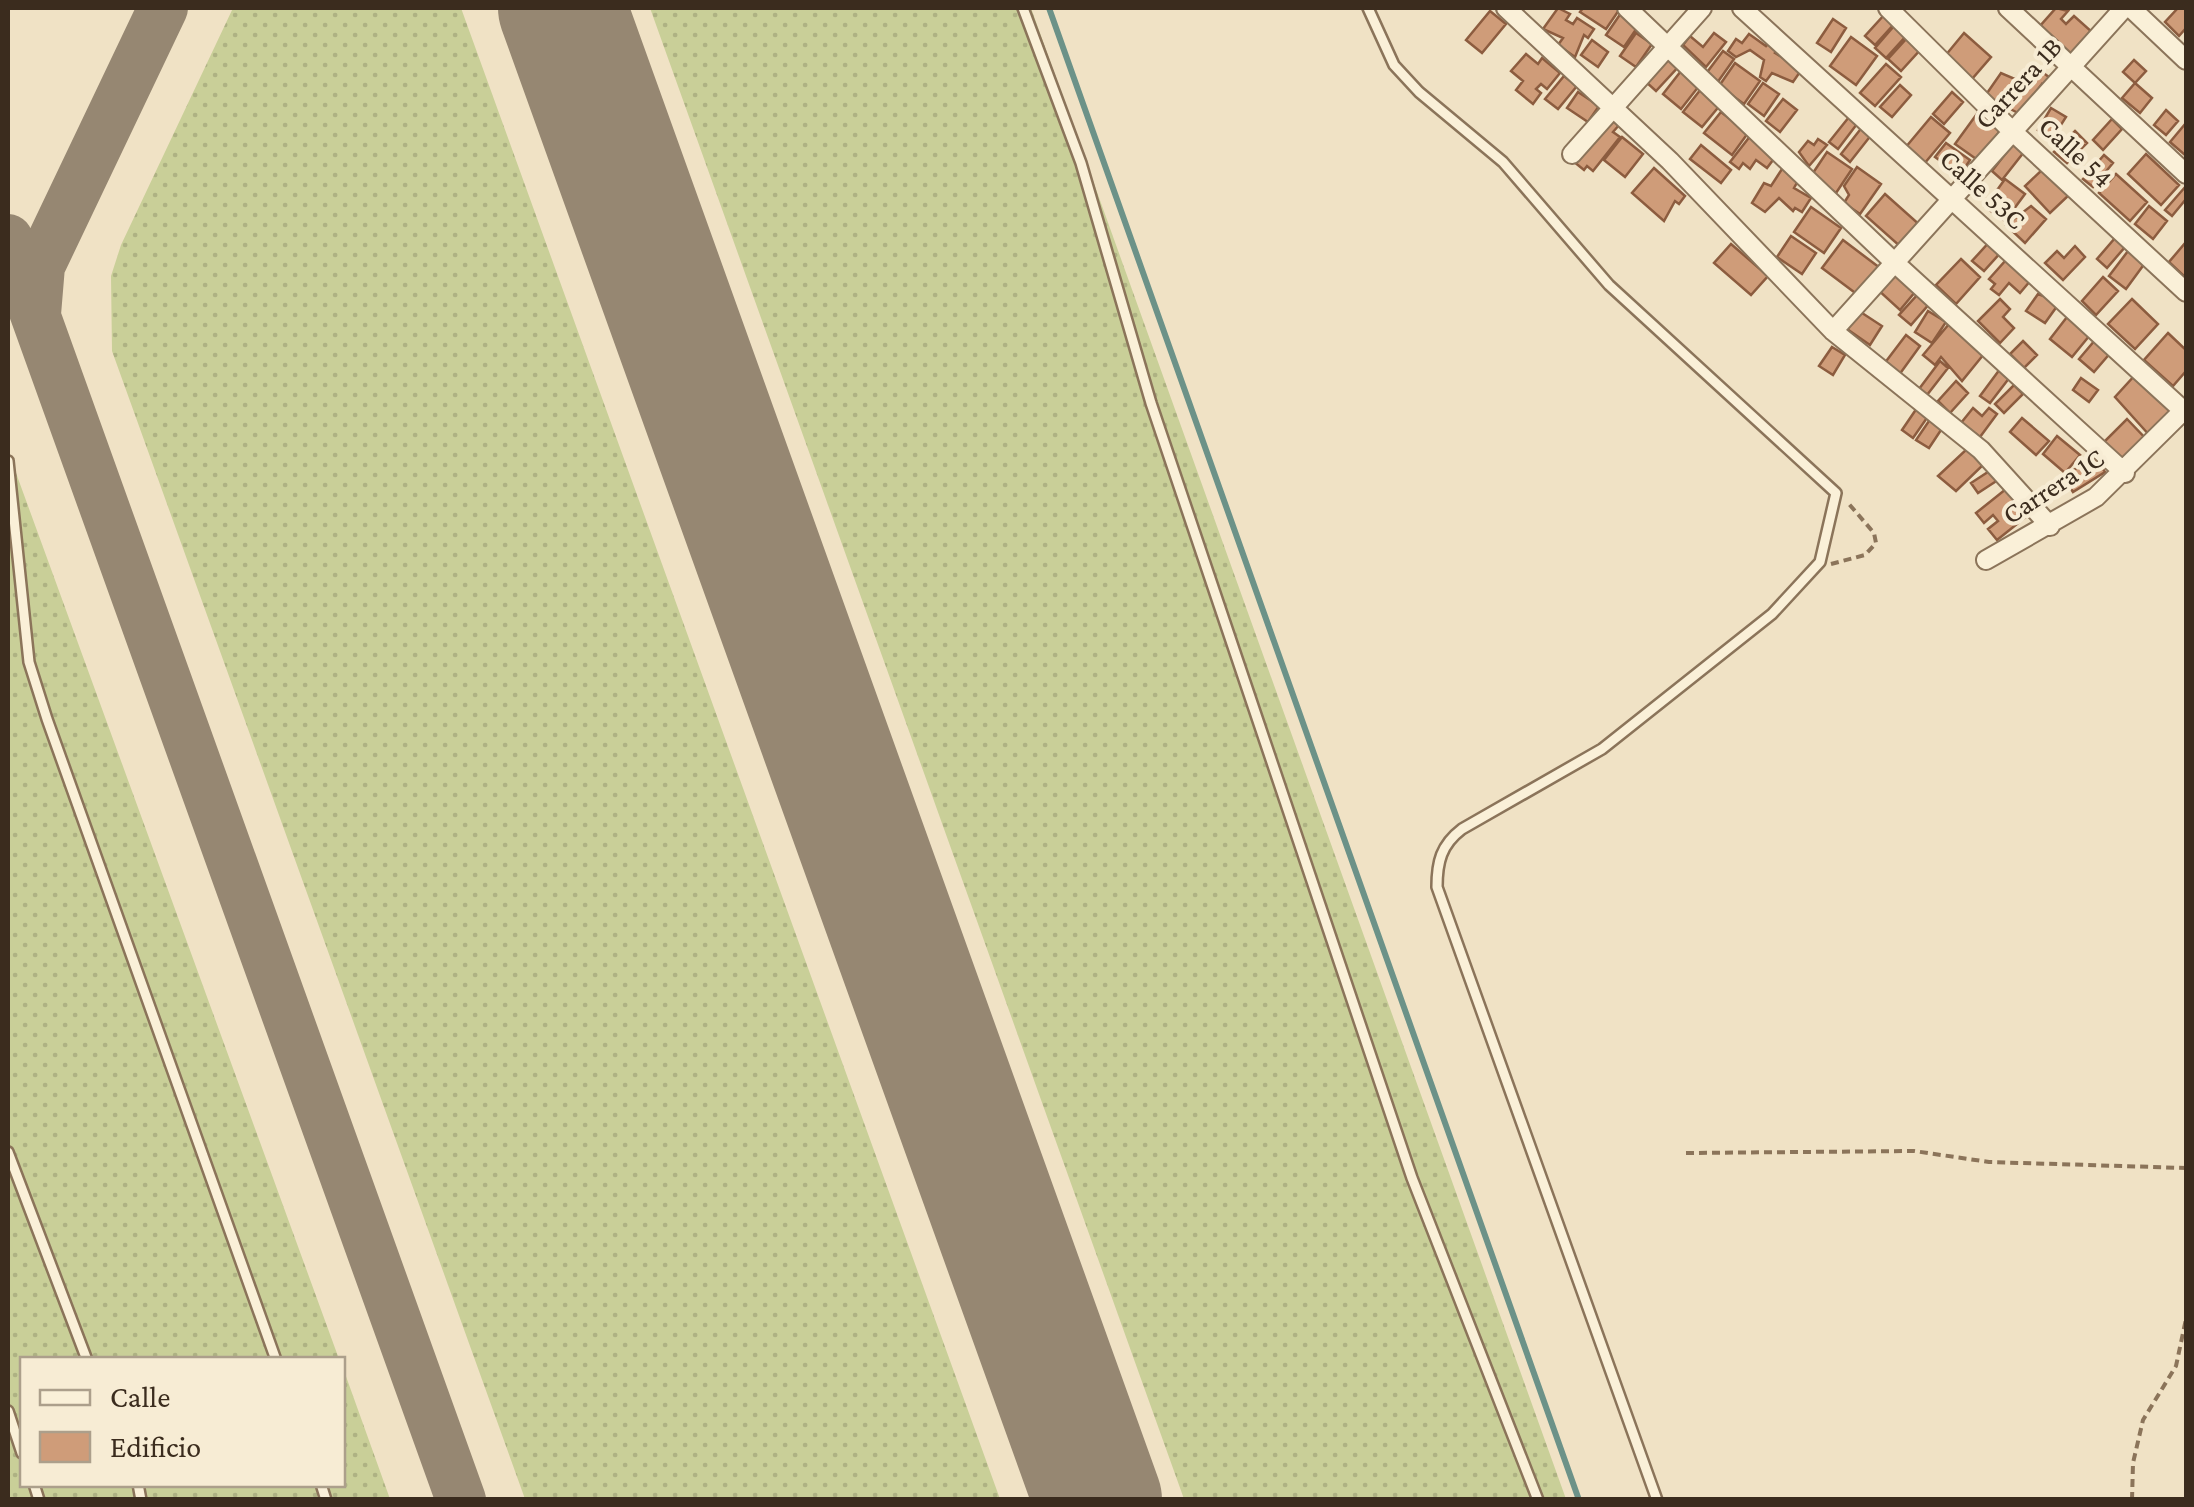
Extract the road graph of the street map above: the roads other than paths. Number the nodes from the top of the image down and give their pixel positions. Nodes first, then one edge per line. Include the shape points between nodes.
1 (1023, 8) edge
2 (1368, 8) edge
3 (1506, 8) edge
4 (1627, 8) edge
5 (1702, 8) edge
6 (1742, 8) edge
7 (1888, 8) edge
8 (2008, 8) edge
9 (2127, 8) edge
10 (1666, 45) junction
11 (2186, 60) edge
12 (2071, 66) junction
13 (1614, 106) junction
14 (2011, 130) junction
15 (1572, 154) dead end
16 (2186, 174) edge
17 (1951, 197) junction
18 (1895, 263) junction
19 (2186, 292) edge
20 (1832, 331) junction
21 (2186, 410) edge
22 (8, 461) edge
23 (2125, 473) junction
24 (2050, 526) junction
25 (1986, 560) dead end
26 (8, 1152) edge
27 (86, 1357) edge
28 (275, 1357) edge
29 (8, 1411) edge
30 (20, 1447) edge
31 (1538, 1500) edge
32 (1657, 1500) edge

1 - 31 lane via 1091,194 1151,404 1412,1178
2 - 32 lane via 1394,65 1419,92 1503,162 1609,285 1836,492 1817,567 1746,636 1602,749 1450,838 1437,864 1437,887
3 - 13 street
4 - 10 street
5 - 10 street
6 - 17 street, Calle 53C
7 - 14 street, Calle 54
8 - 12 street
9 - 11 street
9 - 12 street, Carrera 1B
10 - 13 street
10 - 18 street
12 - 14 street, Carrera 1B
12 - 16 street
13 - 15 street
13 - 20 street
14 - 17 street, Carrera 1B
14 - 19 street, Calle 54
17 - 18 street, Carrera 1B
17 - 21 street, Calle 53C
18 - 20 street, Carrera 1B
18 - 23 street
20 - 24 street via 1981,450
21 - 23 street, Carrera 1C
22 - 28 lane via 38,691
23 - 24 street, Carrera 1C
24 - 25 street, Carrera 1C
26 - 27 lane
29 - 30 lane

